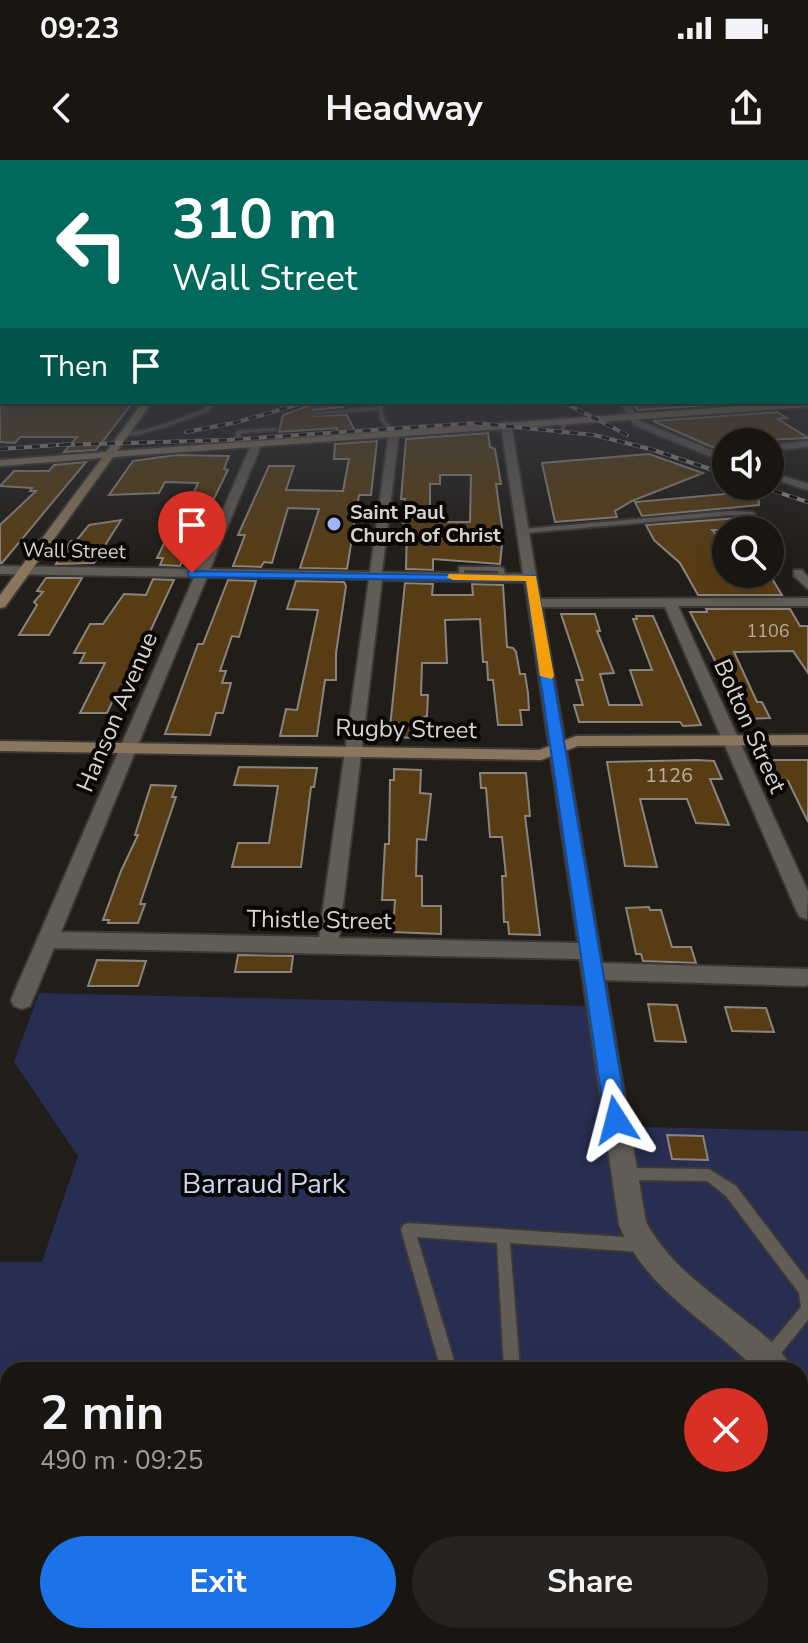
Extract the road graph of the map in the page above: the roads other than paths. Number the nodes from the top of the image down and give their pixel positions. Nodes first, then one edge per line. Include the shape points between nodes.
1 (131, 425) edge
2 (165, 425) edge
3 (387, 425) edge
4 (491, 425) edge
5 (506, 425) edge
6 (564, 425) edge
7 (643, 425) edge
8 (275, 429) dead end
9 (394, 433) junction
10 (562, 433) dead end
11 (125, 434) junction
12 (257, 443) junction
13 (237, 444) junction
14 (808, 444) edge
15 (784, 447) edge
16 (709, 453) junction
17 (712, 453) edge
18 (111, 454) junction
19 (712, 454) edge
20 (0, 463) edge
21 (784, 479) edge
22 (808, 487) edge
23 (752, 514) dead end
24 (524, 531) junction
25 (0, 570) edge
26 (24, 571) junction
27 (201, 573) junction
28 (798, 573) dead end
29 (373, 576) junction
30 (532, 578) junction
31 (808, 585) edge
32 (808, 602) edge
33 (535, 603) junction
34 (670, 603) junction
35 (0, 604) edge
36 (729, 740) junction
37 (808, 740) edge
38 (0, 746) edge
39 (128, 748) junction
40 (558, 750) junction
41 (353, 753) junction
42 (807, 912) edge
43 (47, 940) junction
44 (328, 946) junction
45 (592, 961) junction
46 (805, 977) dead end
47 (22, 1000) dead end
48 (625, 1174) junction
49 (503, 1235) junction
50 (640, 1245) junction
51 (447, 1362) edge
52 (511, 1362) edge
53 (769, 1362) edge
54 (774, 1362) edge

1 - 11 street
2 - 11 lane
3 - 9 lane
4 - 9 street
5 - 24 street
6 - 10 lane
7 - 16 street
8 - 13 lane via 239,432
9 - 12 street
9 - 29 street
11 - 18 street
12 - 13 street
12 - 27 street, Hanson Avenue
13 - 18 street
14 - 15 street
16 - 17 street
16 - 19 street
18 - 20 street
18 - 26 street
21 - 22 street
23 - 24 lane
24 - 30 street
25 - 26 street, Wall Street
26 - 27 street, Wall Street
26 - 35 street
27 - 29 street, Wall Street
27 - 39 street, Hanson Avenue
28 - 31 street
29 - 30 street, Wall Street
29 - 41 street
30 - 33 street
32 - 34 street
33 - 34 street
33 - 40 street
34 - 36 street, Bolton Street
36 - 37 street, Rugby Street
36 - 40 street, Rugby Street via 576,741
36 - 42 street, Bolton Street
38 - 39 street, Rugby Street
39 - 41 street, Rugby Street
39 - 43 street, Hanson Avenue
40 - 41 street, Rugby Street via 541,755
40 - 45 street
41 - 44 street
43 - 44 street, Thistle Street
43 - 47 street, Hanson Avenue
44 - 45 street, Thistle Street
45 - 46 street, Thistle Street
45 - 48 street
48 - 50 street
48 - 54 lane via 709,1175 731,1191 806,1290 808,1309
49 - 50 lane
49 - 51 lane via 408,1230
49 - 52 lane
50 - 53 street

